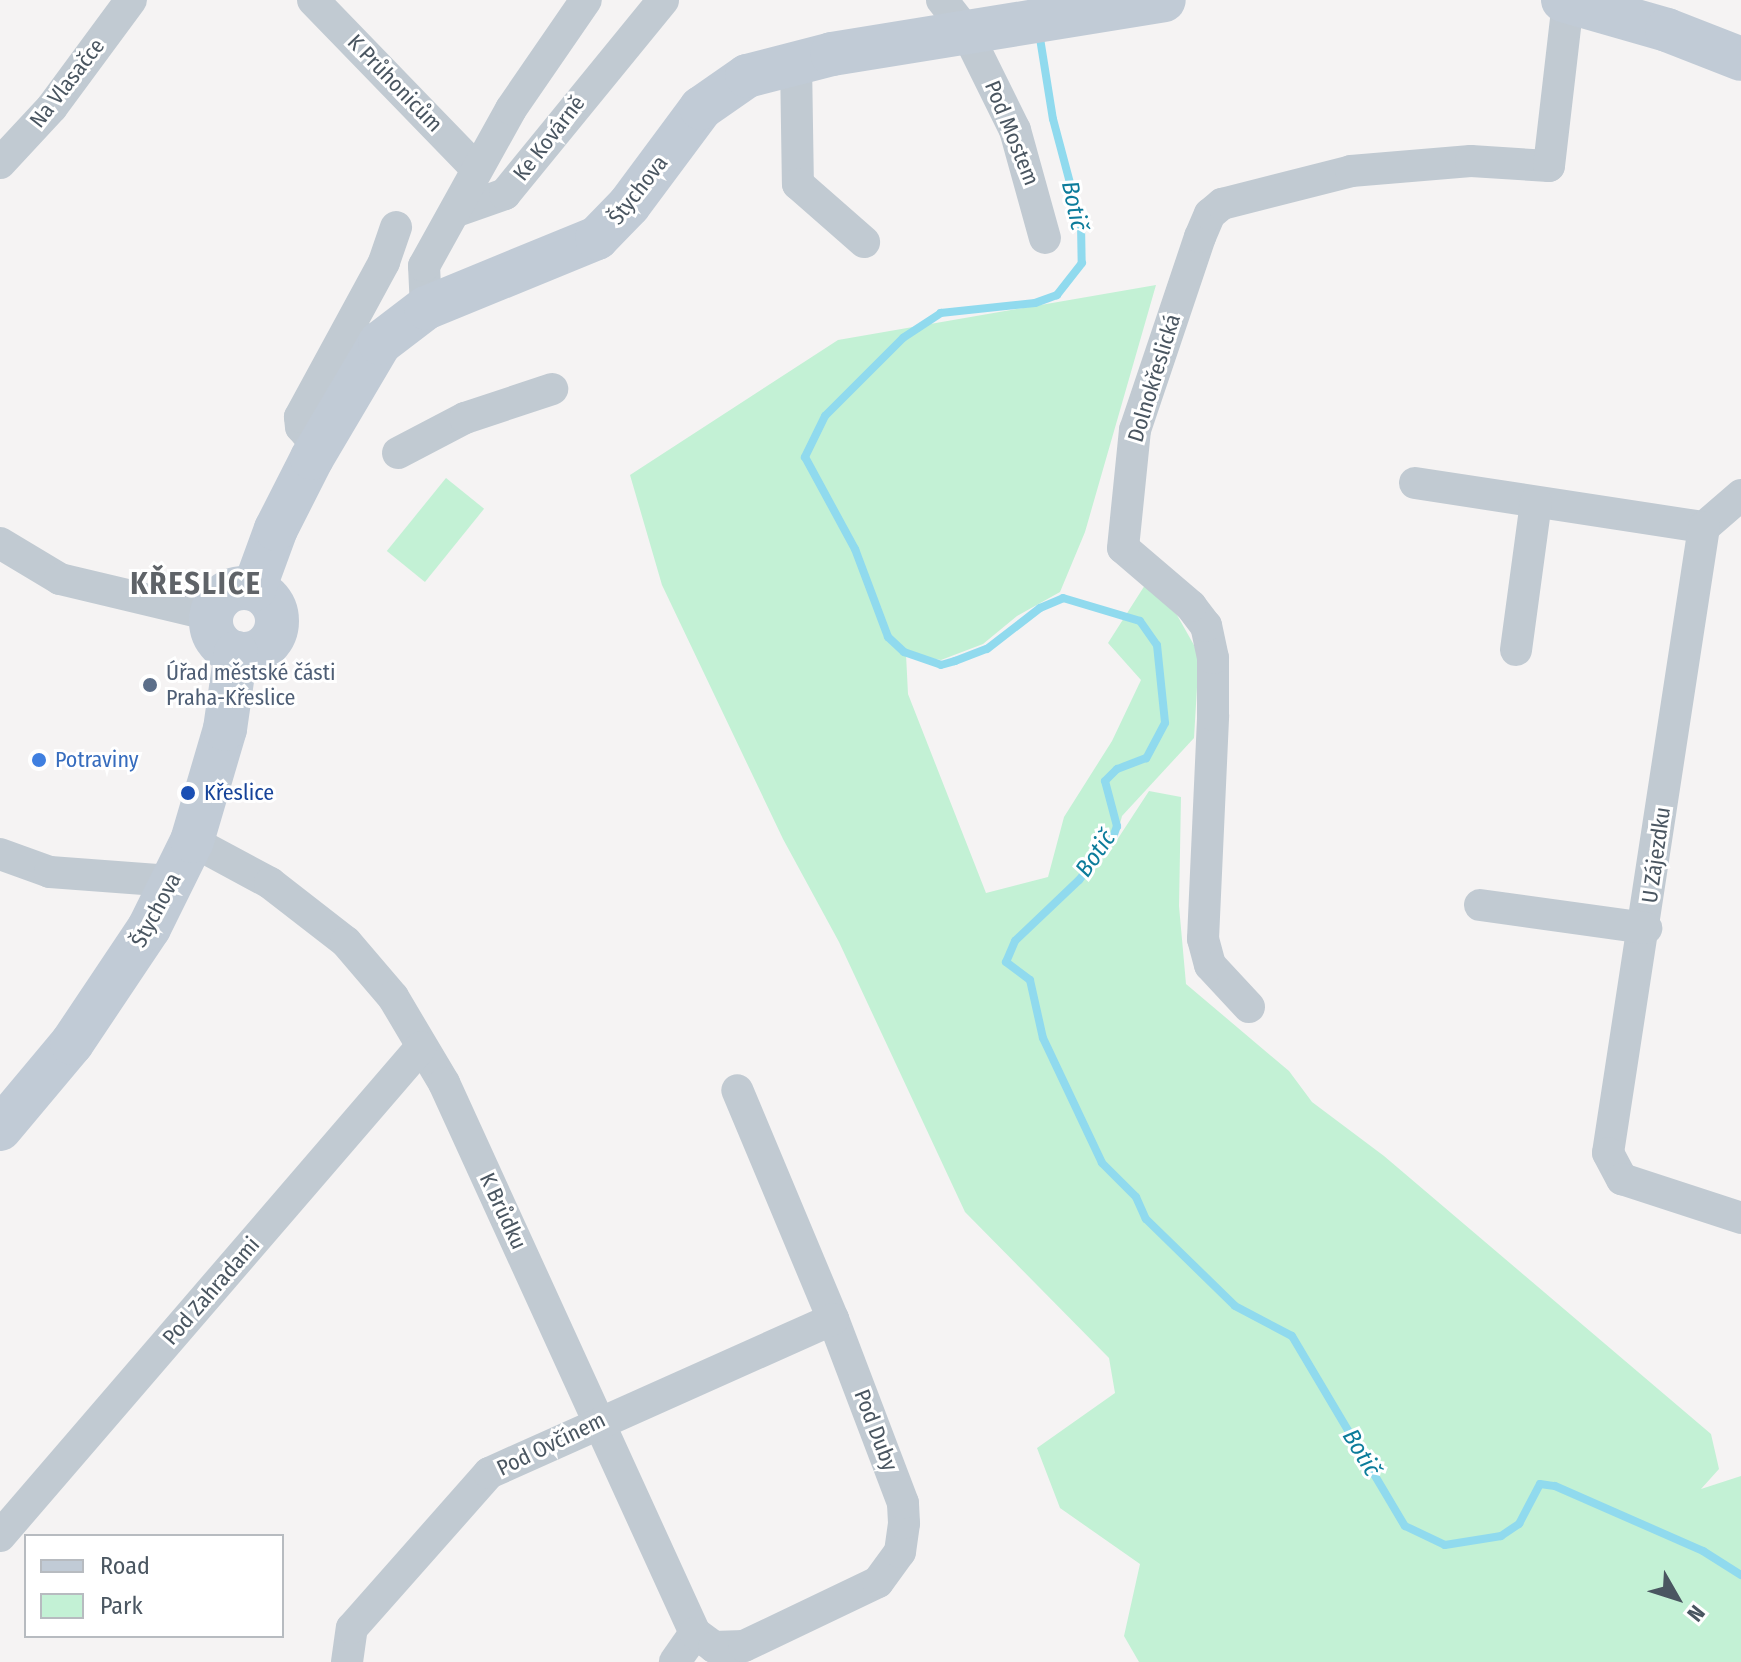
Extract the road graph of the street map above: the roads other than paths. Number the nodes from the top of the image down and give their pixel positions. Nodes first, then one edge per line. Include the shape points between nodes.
1 (131, 0) edge
2 (313, 0) edge
3 (586, 0) edge
4 (663, 0) edge
5 (1164, 0) edge
6 (1566, 0) edge
7 (965, 20) edge
8 (1741, 59) edge
9 (796, 62) junction
10 (0, 163) edge
11 (476, 168) junction
12 (457, 211) junction
13 (396, 227) dead end
14 (1045, 238) dead end
15 (864, 242) dead end
16 (426, 308) junction
17 (552, 389) dead end
18 (318, 447) junction
19 (398, 453) dead end
20 (1415, 483) dead end
21 (1741, 495) edge
22 (1536, 502) junction
23 (1704, 527) junction
24 (0, 543) edge
25 (254, 589) junction
26 (211, 615) junction
27 (1516, 650) dead end
28 (236, 653) junction
29 (192, 841) junction
30 (0, 854) edge
31 (171, 881) junction
32 (1480, 905) dead end
33 (1646, 928) junction
34 (1249, 1007) dead end
35 (421, 1047) junction
36 (737, 1090) dead end
37 (0, 1129) edge
38 (1741, 1218) edge
39 (833, 1319) junction
40 (600, 1420) junction
41 (0, 1536) edge
42 (695, 1633) junction
43 (347, 1662) edge
44 (675, 1662) edge

1 - 10 street, Na Vlasačce via 52,107
2 - 11 street, K Průhonicům
3 - 11 street
4 - 12 street, Ke Kovárně via 505,194
5 - 7 street, Štychova via 1054,17
6 - 8 street
6 - 34 street, Dolnokřeslická via 1549,166 1471,161 1351,171 1222,204 1210,214 1200,237 1135,430 1123,548 1191,606 1206,626 1213,658 1213,715 1203,939 1210,965
7 - 9 street, Štychova
7 - 14 street, Pod Mostem via 1015,130
9 - 15 street via 798,184
9 - 16 street, Štychova via 747,76 701,108 629,205 597,238
11 - 12 street
12 - 16 street via 424,266
13 - 18 street via 384,262 300,417 301,427
16 - 18 street, Štychova via 380,343
17 - 19 street via 465,418
18 - 25 street, Štychova via 276,529
20 - 22 street
21 - 23 street
22 - 23 street
22 - 27 street
23 - 33 street, U Zájezdku
24 - 26 street via 60,579
25 - 26 street via 231,590
25 - 28 street via 271,602 274,634 258,651
26 - 28 street via 216,640
28 - 29 street, Štychova via 225,729
29 - 31 street, Štychova
29 - 35 street, K Brůdku via 270,883 346,942 393,997
30 - 31 street via 50,872
31 - 37 street, Štychova via 116,982
32 - 33 street
33 - 38 street, U Zájezdku via 1608,1153 1622,1179
35 - 40 street, K Brůdku via 444,1083
35 - 41 street, Pod Zahradami
36 - 39 street, Pod Duby
39 - 40 street, Pod Ovčínem
39 - 42 street, Pod Duby via 903,1503 900,1552 878,1582 744,1646 714,1647
40 - 42 street, K Brůdku
40 - 43 street, Pod Ovčínem via 489,1473 352,1628
42 - 44 street

